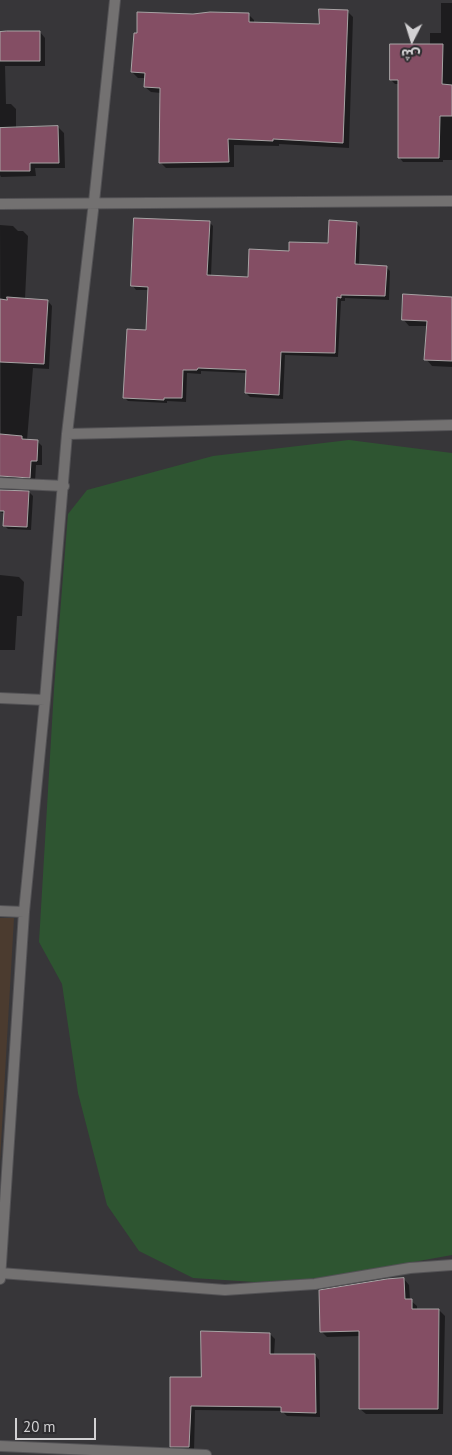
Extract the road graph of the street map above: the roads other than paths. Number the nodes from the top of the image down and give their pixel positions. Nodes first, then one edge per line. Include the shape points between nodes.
1 (114, 0) edge
2 (452, 201) edge
3 (94, 202) junction
4 (0, 204) edge
5 (452, 425) edge
6 (67, 434) junction
7 (0, 483) edge
8 (64, 486) junction
9 (0, 698) edge
10 (45, 700) junction
11 (0, 911) edge
12 (24, 912) junction
13 (452, 1265) edge
14 (0, 1273) edge
15 (0, 1279) edge
16 (0, 1446) edge
17 (206, 1455) edge

1 - 3 street
2 - 3 street
3 - 4 street
3 - 6 street
5 - 6 street
6 - 8 street
7 - 8 street
8 - 10 street
9 - 10 street
10 - 12 street
11 - 12 street
12 - 14 street
13 - 14 street via 410,1268 316,1284 225,1290
14 - 15 street
16 - 17 street

